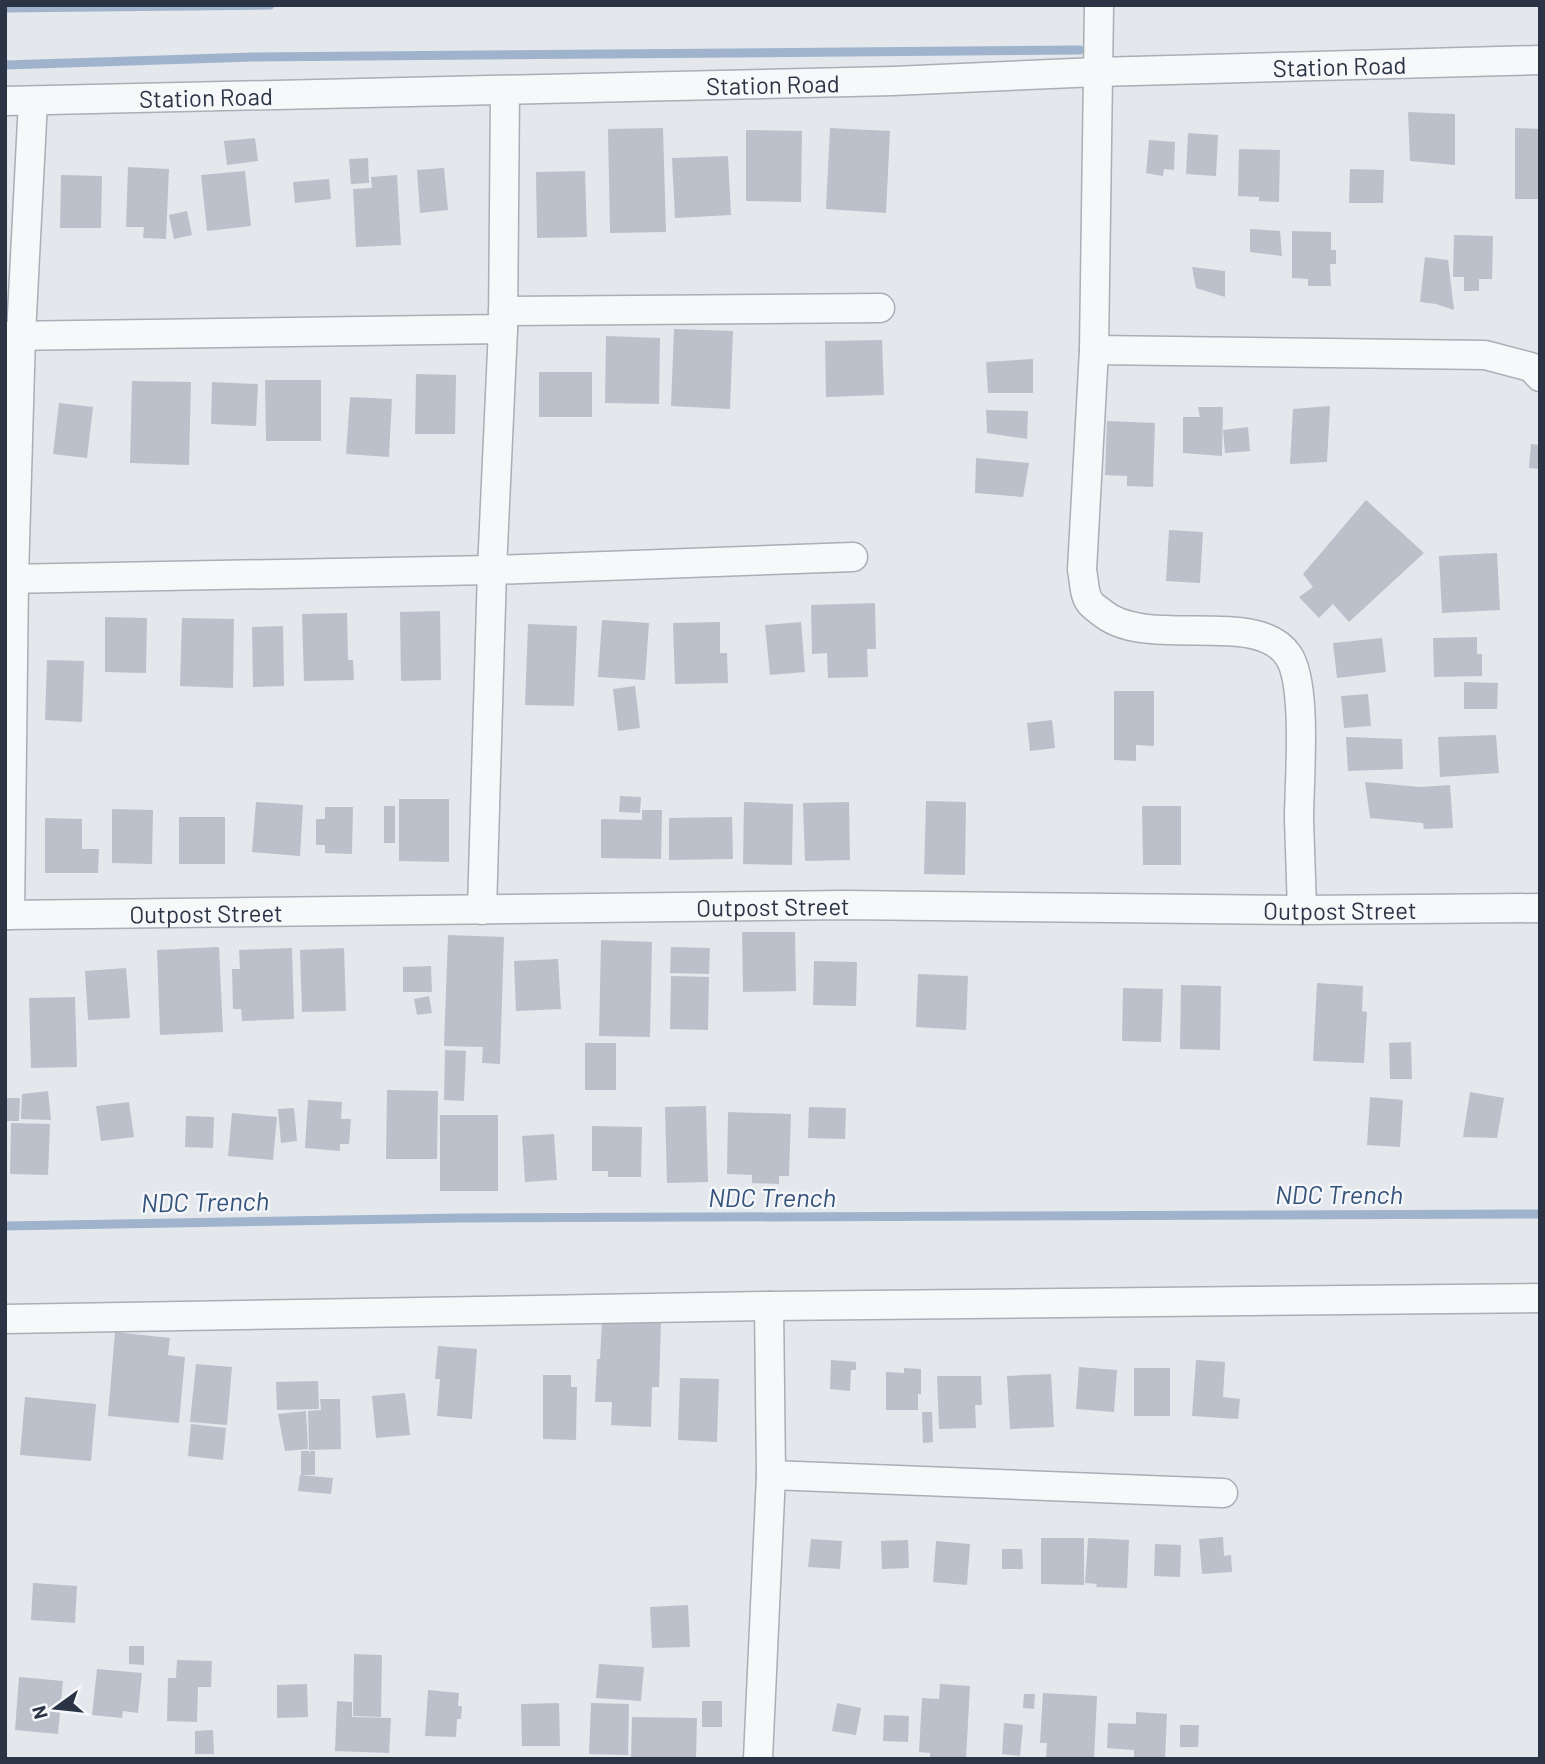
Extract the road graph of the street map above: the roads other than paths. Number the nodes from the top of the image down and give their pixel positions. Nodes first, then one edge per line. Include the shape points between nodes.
1 (1099, 5) edge
2 (1540, 60) edge
3 (1097, 72) junction
4 (505, 91) junction
5 (19, 101) edge
6 (880, 309) dead end
7 (503, 320) junction
8 (13, 335) edge
9 (1094, 350) junction
10 (1540, 377) edge
11 (853, 557) dead end
12 (492, 570) junction
13 (10, 579) edge
14 (1540, 908) edge
15 (482, 910) junction
16 (1302, 910) junction
17 (8, 915) edge
18 (1540, 1298) edge
19 (769, 1306) junction
20 (5, 1319) edge
21 (771, 1475) junction
22 (1223, 1493) dead end
23 (758, 1759) edge

1 - 3 street
2 - 3 street, Station Road
3 - 4 street, Station Road
3 - 9 street
4 - 5 street, Station Road
4 - 7 street
5 - 8 street
6 - 7 street
7 - 8 street
7 - 12 street
8 - 13 street
9 - 10 street via 1485,355 1531,367
9 - 16 street via 1083,570 1088,601 1108,618 1127,624 1168,632 1258,636 1288,654 1297,675
11 - 12 street
12 - 13 street
12 - 15 street
13 - 17 street
14 - 16 street, Outpost Street
15 - 16 street, Outpost Street via 844,905
15 - 17 street, Outpost Street
18 - 19 street
19 - 20 street
19 - 21 street
21 - 22 street
21 - 23 street

